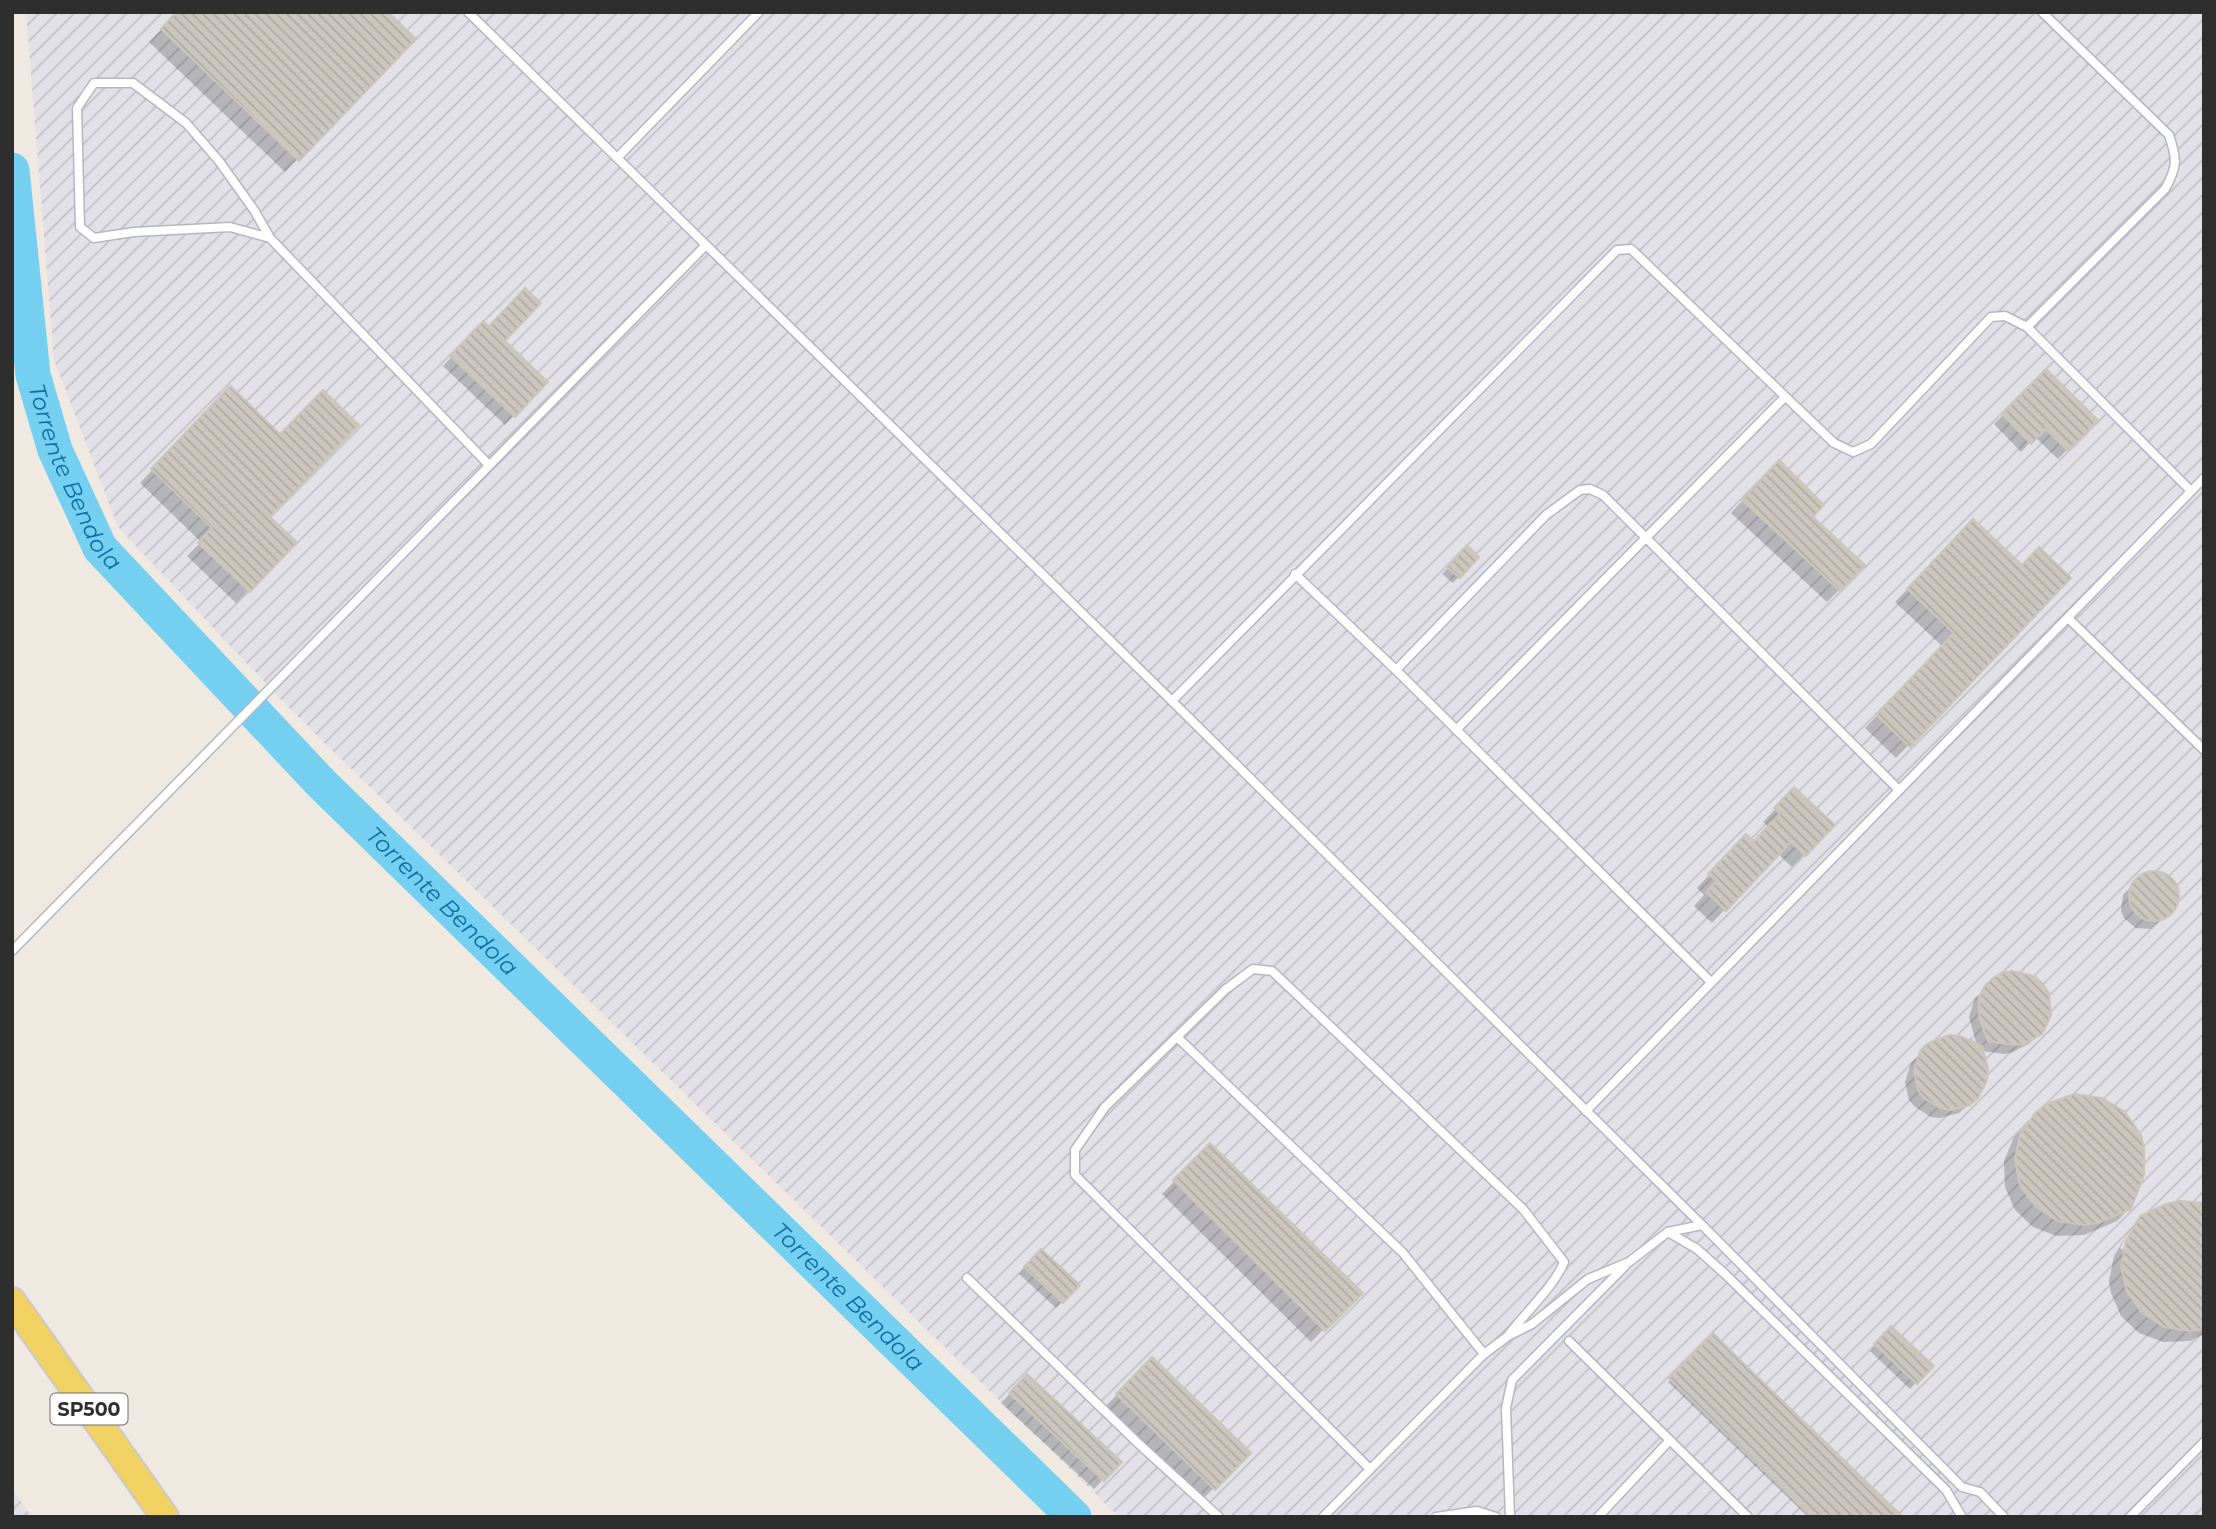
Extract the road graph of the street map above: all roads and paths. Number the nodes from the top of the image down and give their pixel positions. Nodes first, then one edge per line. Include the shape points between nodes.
1 (468, 12) edge
2 (759, 12) edge
3 (2042, 12) edge
4 (617, 158) junction
5 (270, 238) junction
6 (705, 246) junction
7 (2027, 327) junction
8 (1785, 397) junction
9 (488, 464) junction
10 (2204, 478) edge
11 (2190, 491) junction
12 (1647, 539) junction
13 (1295, 573) junction
14 (2068, 618) junction
15 (1395, 670) junction
16 (1172, 701) junction
17 (1456, 730) junction
18 (2204, 750) edge
19 (1899, 790) junction
20 (12, 951) edge
21 (1711, 982) junction
22 (1177, 1037) junction
23 (1586, 1111) junction
24 (1702, 1225) junction
25 (1668, 1232) junction
26 (1629, 1262) junction
27 (967, 1279) dead end
28 (12, 1301) edge
29 (1508, 1336) junction
30 (1569, 1341) dead end
31 (1484, 1354) junction
32 (1670, 1440) junction
33 (2204, 1442) edge
34 (1370, 1469) junction
35 (165, 1517) edge
36 (1219, 1517) edge
37 (1323, 1517) edge
38 (1437, 1517) edge
39 (1496, 1517) edge
40 (1510, 1517) edge
41 (1598, 1517) edge
42 (1748, 1517) edge
43 (1962, 1517) edge
44 (2004, 1517) edge
45 (2130, 1517) edge

1 - 4 lane
2 - 4 lane
3 - 7 lane via 2169,135 2175,172 2165,189
4 - 6 lane
5 - 5 lane via 219,161 186,123 133,83 94,83 77,108 80,227 94,238 230,227
5 - 9 lane
6 - 9 lane
6 - 16 lane
7 - 8 lane via 2005,316 1991,317 1871,444 1853,452 1834,443
7 - 11 lane
8 - 12 lane
8 - 13 lane via 1631,249 1617,250
9 - 20 lane
10 - 11 lane
11 - 14 lane
12 - 15 lane via 1603,495 1580,490 1546,515
12 - 17 lane
12 - 19 lane
13 - 15 lane
13 - 16 lane
14 - 18 lane
14 - 19 lane
15 - 17 lane
16 - 23 lane
17 - 21 lane
19 - 21 lane
21 - 23 lane
22 - 29 lane via 1253,969 1272,971 1523,1209 1564,1262 1559,1276
22 - 31 lane via 1403,1253
22 - 34 lane via 1105,1107 1075,1150 1075,1175
23 - 24 lane
24 - 25 lane
24 - 44 lane via 1962,1486 1980,1492
25 - 26 lane
25 - 43 lane via 1698,1248 1725,1274 1945,1490
26 - 29 lane via 1588,1279 1532,1324
26 - 40 lane via 1512,1380 1506,1408
27 - 36 lane
28 - 35 main road, SP500
29 - 31 lane
30 - 32 lane
31 - 34 lane
32 - 41 lane
32 - 42 lane
33 - 45 lane
34 - 37 lane
38 - 39 lane via 1477,1511

